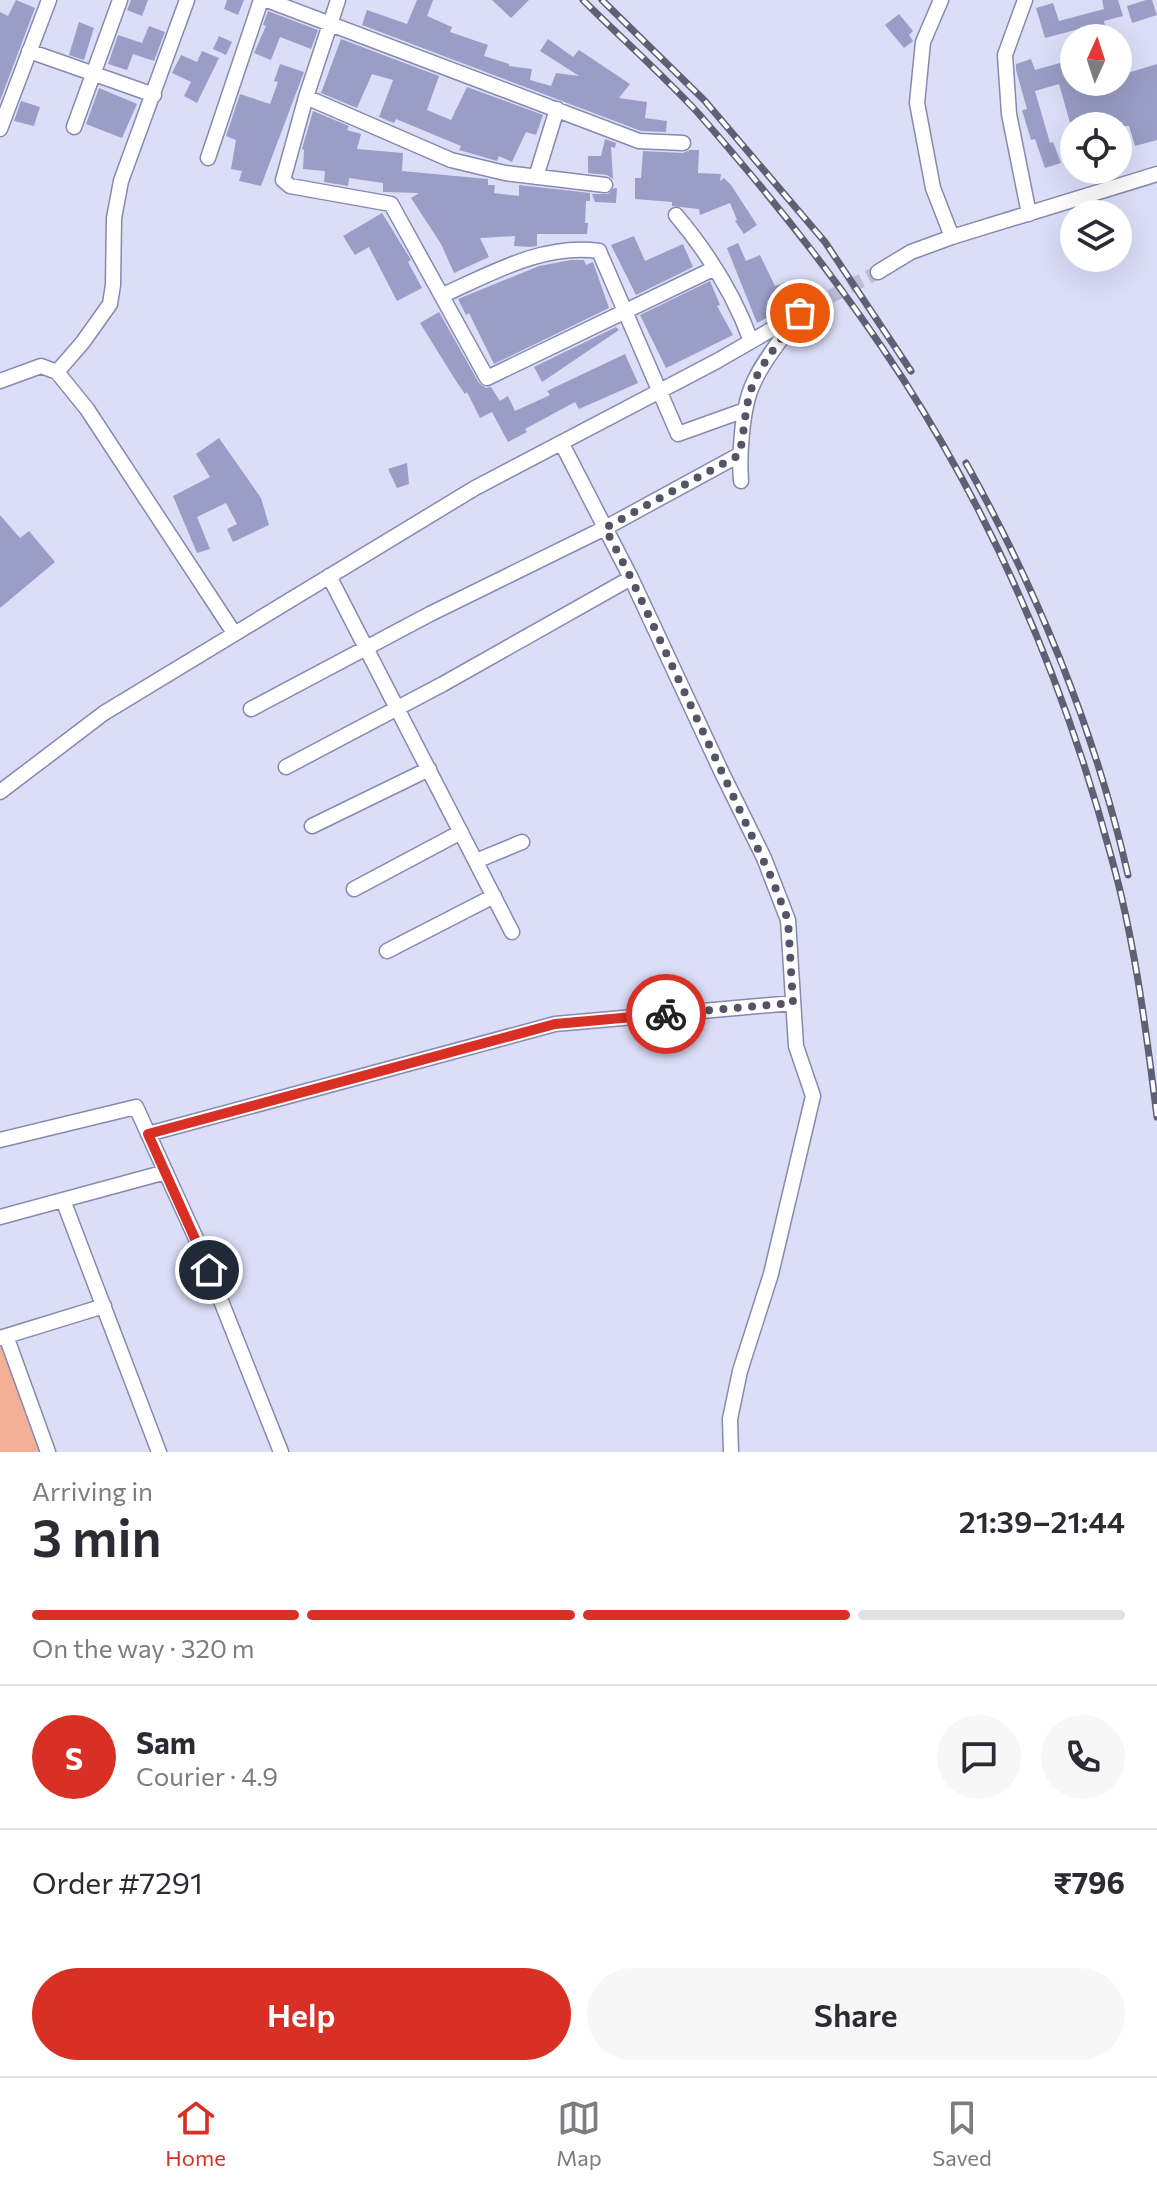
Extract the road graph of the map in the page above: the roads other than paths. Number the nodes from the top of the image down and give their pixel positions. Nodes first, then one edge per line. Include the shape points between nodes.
1 (49, 0) edge
2 (120, 0) edge
3 (187, 0) edge
4 (264, 0) edge
5 (338, 0) edge
6 (941, 0) edge
7 (1025, 0) edge
8 (330, 24) junction
9 (29, 51) junction
10 (93, 74) junction
11 (154, 95) junction
12 (306, 97) junction
13 (557, 109) junction
14 (74, 127) dead end
15 (0, 129) edge
16 (683, 143) dead end
17 (208, 158) dead end
18 (1157, 174) edge
19 (536, 177) junction
20 (605, 185) dead end
21 (1029, 214) junction
22 (676, 215) dead end
23 (952, 237) junction
24 (715, 268) junction
25 (878, 272) tunnel mouth
26 (443, 295) junction
27 (625, 310) junction
28 (751, 341) junction
29 (57, 372) junction
30 (0, 381) edge
31 (658, 393) junction
32 (745, 410) junction
33 (562, 444) junction
34 (739, 455) junction
35 (741, 481) dead end
36 (605, 528) junction
37 (329, 576) junction
38 (631, 578) junction
39 (234, 633) junction
40 (366, 648) junction
41 (397, 708) junction
42 (251, 709) dead end
43 (286, 767) dead end
44 (429, 769) junction
45 (0, 792) edge
46 (312, 826) dead end
47 (461, 832) junction
48 (522, 842) dead end
49 (476, 861) junction
50 (354, 889) dead end
51 (494, 896) junction
52 (512, 932) dead end
53 (387, 951) dead end
54 (793, 1003) junction
55 (148, 1134) junction
56 (0, 1140) edge
57 (166, 1172) junction
58 (63, 1200) junction
59 (0, 1217) edge
60 (104, 1306) junction
61 (3, 1337) edge
62 (48, 1452) edge
63 (159, 1452) edge
64 (281, 1452) edge
65 (731, 1452) edge

1 - 9 street
2 - 10 street
3 - 11 street
4 - 8 street
4 - 17 street
5 - 8 street
6 - 23 street via 923,42 917,103 933,188
7 - 21 street via 1005,55 1009,114
8 - 12 street
8 - 13 street
9 - 10 street
9 - 15 street
10 - 11 street
10 - 14 street
11 - 29 street via 116,201 110,304
12 - 19 street via 451,160
12 - 26 street via 283,180 290,186 391,204
13 - 16 street via 639,141
13 - 19 street
18 - 21 street
19 - 20 street
21 - 23 street
22 - 24 street
23 - 25 street
24 - 27 street
24 - 28 street
26 - 27 street via 514,262 576,248 599,251
26 - 27 street via 487,378
27 - 31 street
28 - 31 street
28 - 32 street via 806,310 753,383
29 - 30 street via 41,366
29 - 39 street via 87,409
31 - 32 street via 678,434
31 - 33 street
32 - 34 street
33 - 36 street
33 - 37 street via 475,488
34 - 35 street
34 - 36 street
36 - 38 street
36 - 40 street
37 - 39 street
37 - 40 street
38 - 41 street
38 - 54 street via 764,858 788,920
39 - 45 street via 104,713
40 - 41 street
40 - 42 street
41 - 43 street
41 - 44 street
44 - 46 street
44 - 47 street
47 - 49 street
47 - 50 street
48 - 49 street
49 - 51 street
51 - 52 street
51 - 53 street
54 - 55 street via 555,1024
54 - 65 street via 796,1046 813,1096 771,1274 740,1371 730,1419
55 - 56 street via 136,1107
55 - 57 street
57 - 58 street
57 - 64 street
58 - 59 street
58 - 60 street
60 - 61 street
60 - 63 street
61 - 62 street

